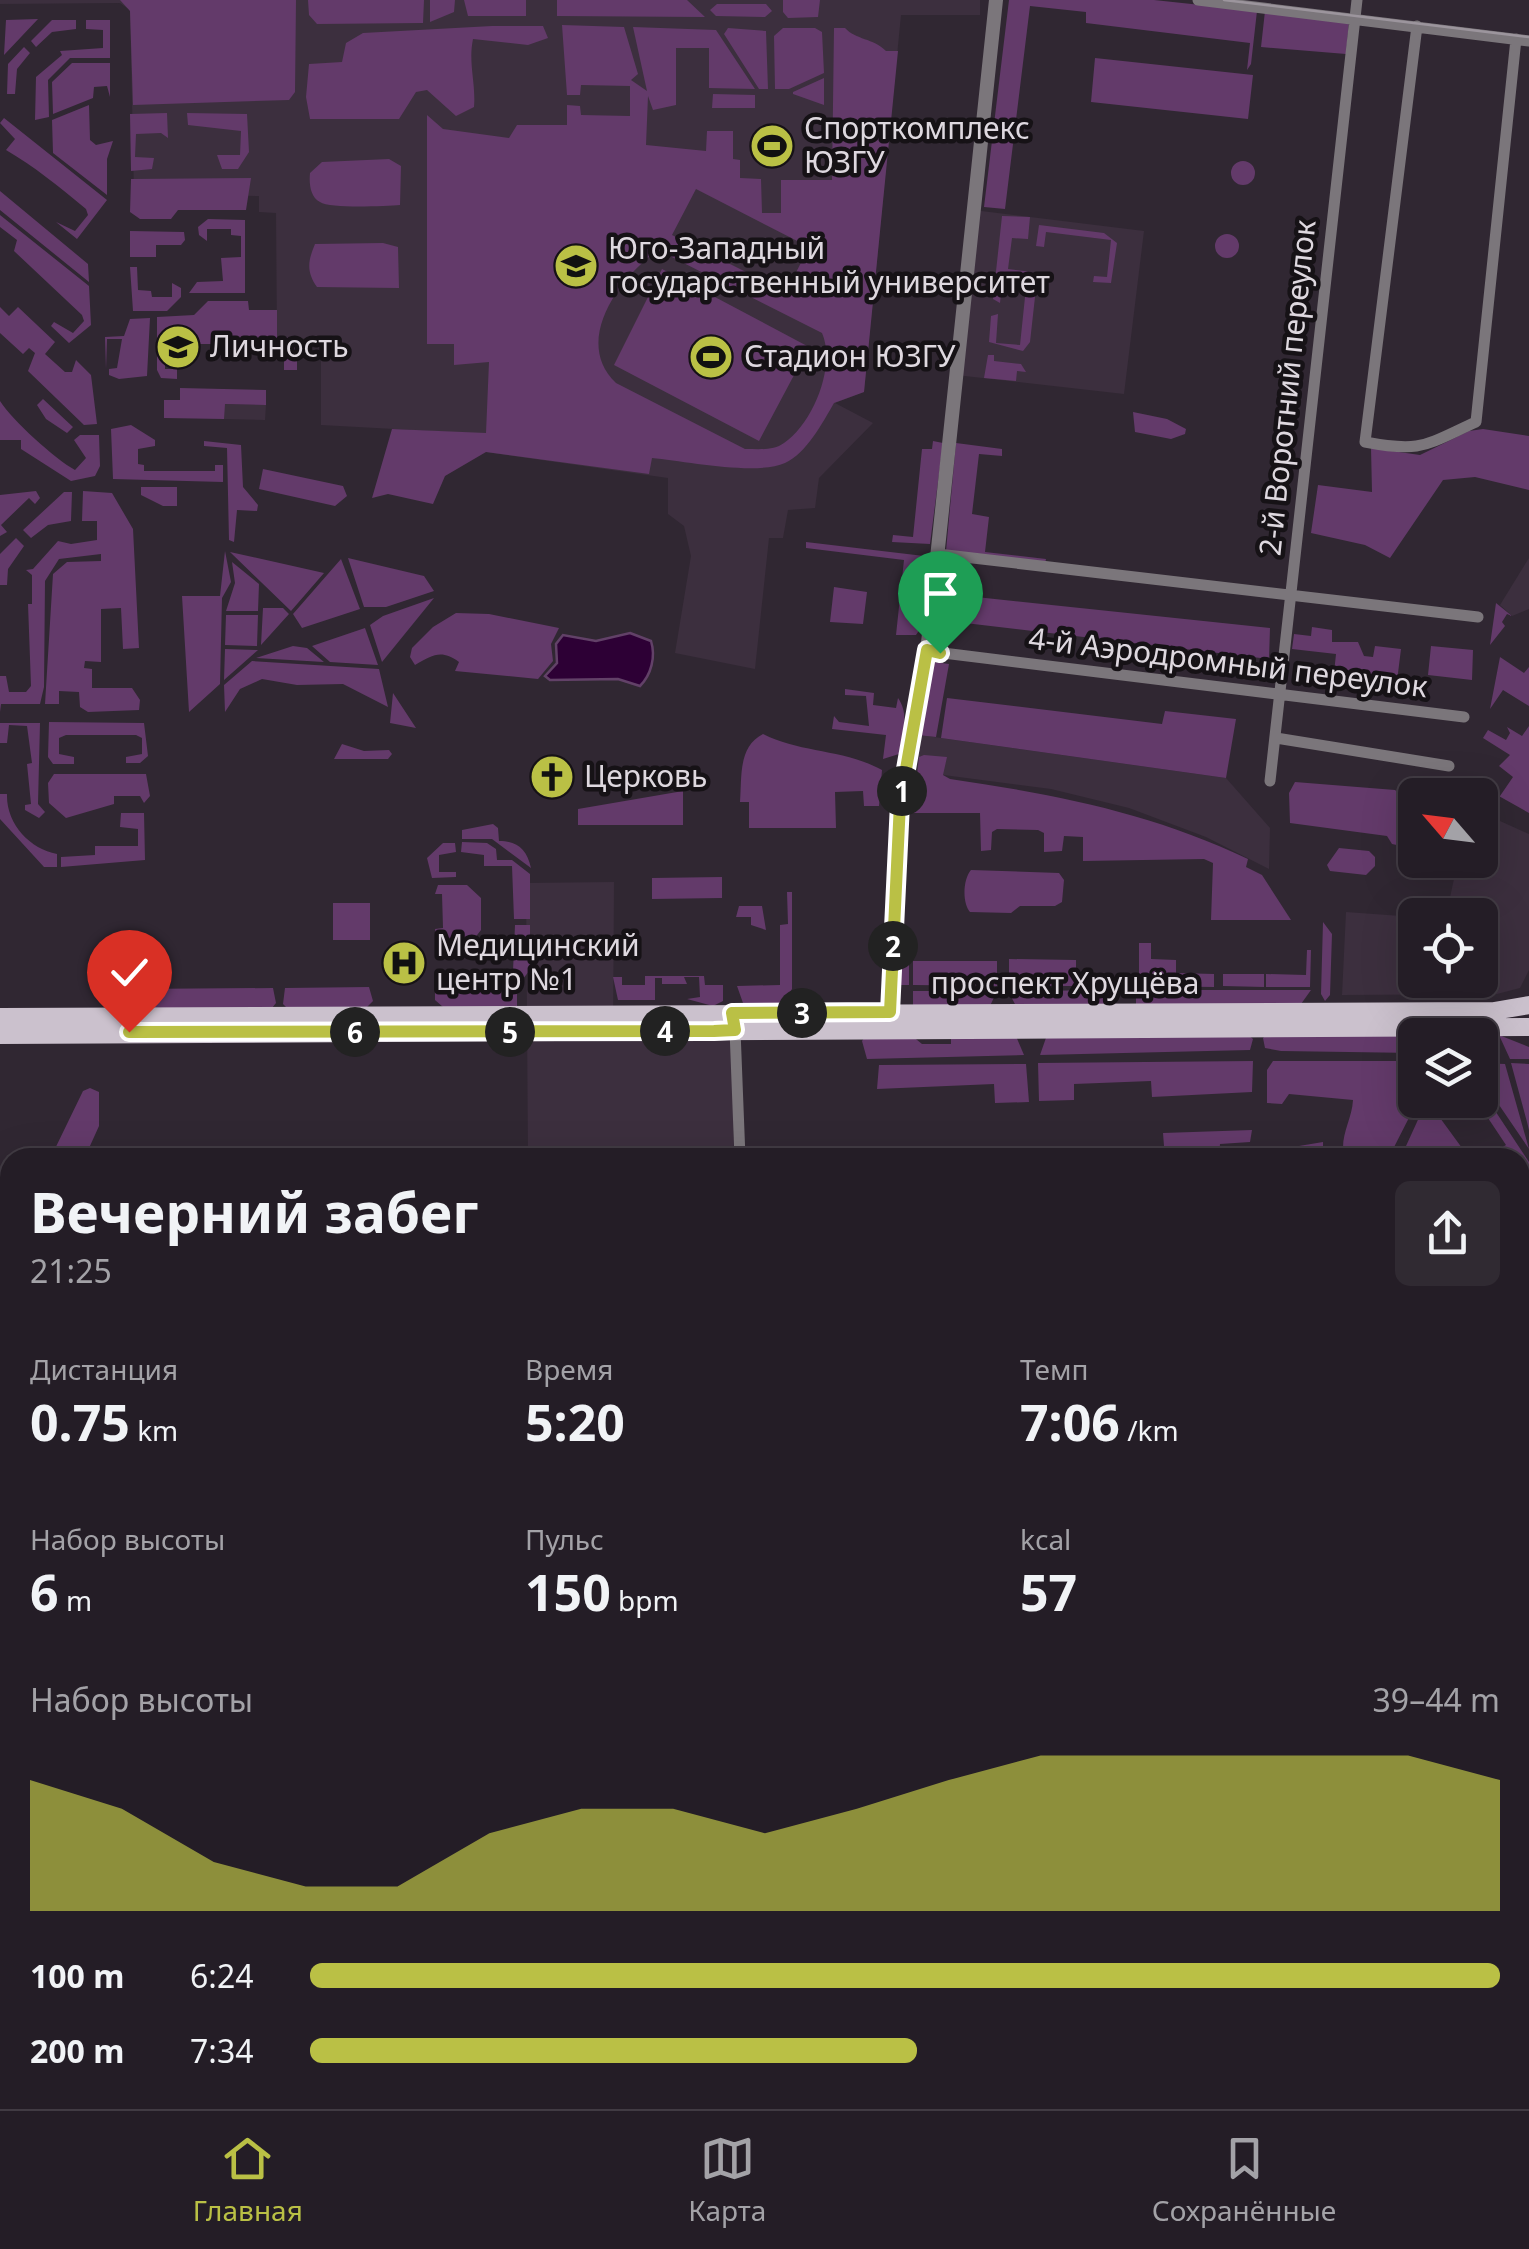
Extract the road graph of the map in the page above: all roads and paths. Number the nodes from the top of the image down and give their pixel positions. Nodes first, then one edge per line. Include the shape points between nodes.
1 (996, 0) edge
2 (1198, 0) edge
3 (1357, 0) edge
4 (1354, 18) junction
5 (1418, 26) junction
6 (1523, 40) edge
7 (938, 554) junction
8 (1292, 592) junction
9 (1478, 617) dead end
10 (927, 650) junction
11 (1279, 696) junction
12 (1464, 717) dead end
13 (1276, 738) junction
14 (1448, 766) dead end
15 (1270, 781) dead end
16 (1529, 1005) edge
17 (890, 1012) junction
18 (0, 1016) edge
19 (734, 1021) junction
20 (1529, 1028) edge
21 (0, 1035) edge
22 (740, 1148) edge

1 - 7 street
2 - 4 street
3 - 4 street, 2-й Воротний переулок
4 - 5 street
4 - 8 street, 2-й Воротний переулок
5 - 6 street
5 - 6 street via 1365,442 1392,447 1420,450 1476,422
7 - 8 street
7 - 10 street
8 - 9 street
8 - 11 street, 2-й Воротний переулок
10 - 11 street, 4-й Аэродромный переулок
10 - 17 street via 900,803
11 - 12 street, 4-й Аэродромный переулок
11 - 13 street, 2-й Воротний переулок
13 - 14 street
13 - 15 street, 2-й Воротний переулок
16 - 17 main road, проспект Хрущёва via 1494,1011
17 - 19 main road, проспект Хрущёва
18 - 19 main road, проспект Хрущёва
19 - 20 main road, проспект Хрущёва
19 - 21 main road, проспект Хрущёва
19 - 22 street

